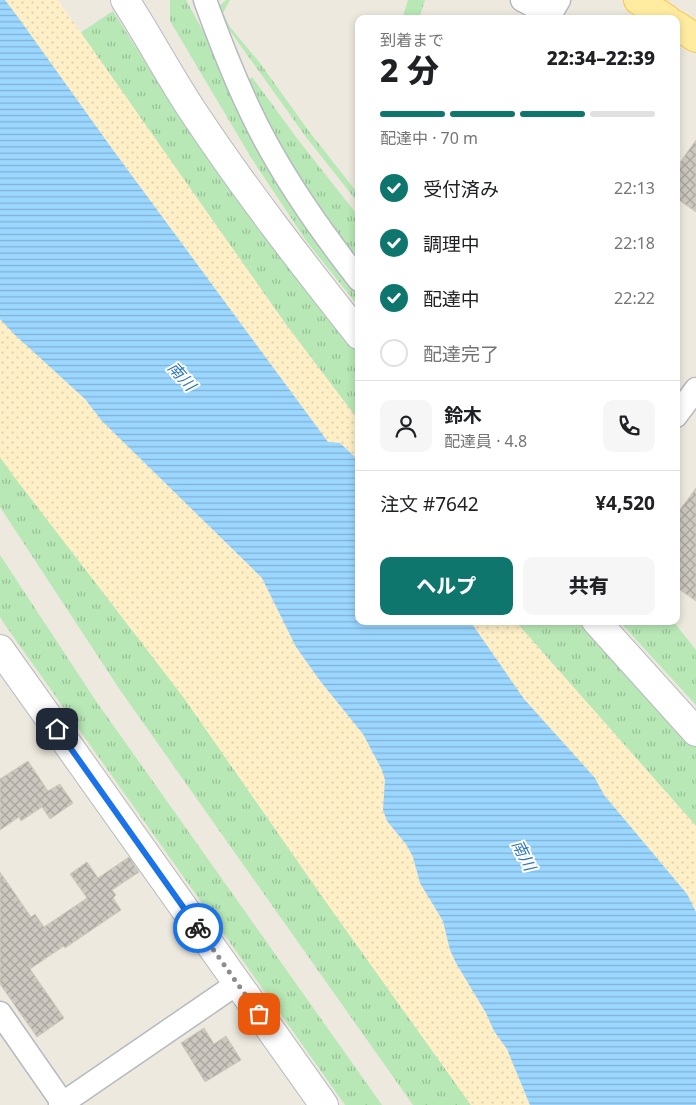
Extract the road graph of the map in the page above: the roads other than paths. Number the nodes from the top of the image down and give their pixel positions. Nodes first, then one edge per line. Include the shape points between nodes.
1 (125, 0) edge
2 (205, 0) edge
3 (522, 0) edge
4 (559, 0) edge
5 (638, 0) edge
6 (661, 15) edge
7 (680, 28) edge
8 (696, 38) edge
9 (355, 275) edge
10 (355, 330) edge
11 (696, 388) edge
12 (680, 410) edge
13 (600, 625) edge
14 (0, 649) edge
15 (696, 732) edge
16 (238, 984) junction
17 (0, 1013) edge
18 (62, 1104) edge
19 (324, 1105) edge

1 - 10 street via 229,165
2 - 9 street via 234,75 270,150 323,234
3 - 4 street via 550,15
5 - 6 main road
7 - 8 main road
11 - 12 street
13 - 15 street
14 - 16 street
16 - 18 street
16 - 19 street
17 - 18 street

